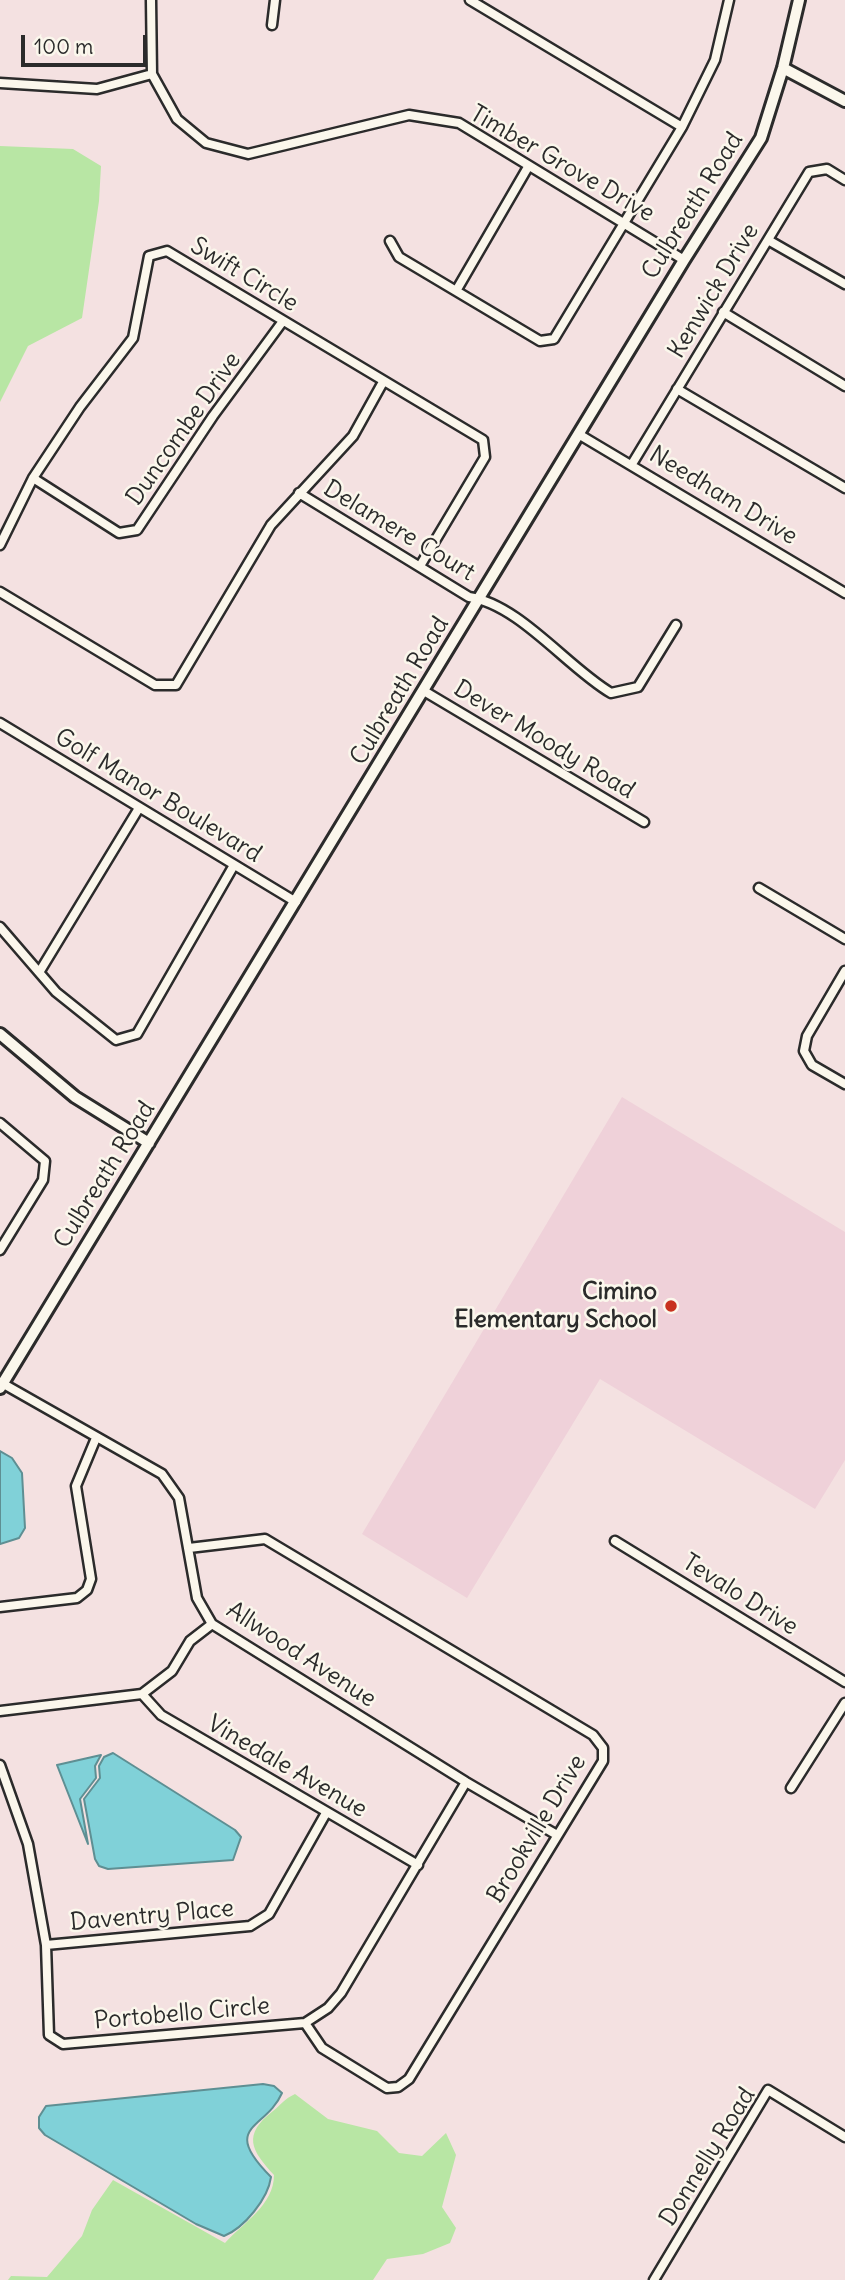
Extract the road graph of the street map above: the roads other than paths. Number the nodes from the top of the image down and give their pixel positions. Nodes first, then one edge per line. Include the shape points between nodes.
1 (152, 0) edge
2 (275, 0) edge
3 (471, 0) edge
4 (729, 0) edge
5 (799, 0) edge
6 (272, 25) dead end
7 (783, 68) junction
8 (152, 74) junction
9 (0, 83) edge
10 (845, 101) edge
11 (682, 127) junction
12 (528, 167) junction
13 (845, 180) edge
14 (624, 222) junction
15 (768, 240) junction
16 (390, 241) dead end
17 (684, 260) junction
18 (845, 284) edge
19 (456, 291) junction
20 (723, 313) junction
21 (283, 321) junction
22 (383, 382) junction
23 (845, 386) edge
24 (677, 389) junction
25 (580, 435) junction
26 (632, 464) junction
27 (33, 478) junction
28 (845, 488) edge
29 (299, 493) junction
30 (0, 545) edge
31 (420, 566) junction
32 (0, 592) edge
33 (845, 593) edge
34 (480, 599) junction
35 (676, 625) dead end
36 (424, 691) junction
37 (0, 723) edge
38 (139, 808) junction
39 (644, 822) dead end
40 (234, 865) junction
41 (759, 888) dead end
42 (296, 902) junction
43 (0, 927) edge
44 (845, 939) edge
45 (40, 971) junction
46 (845, 971) edge
47 (0, 1034) edge
48 (845, 1084) edge
49 (0, 1123) edge
50 (149, 1143) junction
51 (0, 1250) edge
52 (1, 1385) edge
53 (96, 1438) junction
54 (615, 1541) dead end
55 (189, 1548) junction
56 (0, 1607) edge
57 (212, 1624) junction
58 (845, 1682) edge
59 (142, 1694) junction
60 (845, 1703) edge
61 (0, 1711) edge
62 (0, 1765) edge
63 (466, 1782) junction
64 (791, 1788) dead end
65 (327, 1813) junction
66 (557, 1835) junction
67 (418, 1865) junction
68 (46, 1945) junction
69 (305, 2023) junction
70 (845, 2137) edge
71 (654, 2280) edge

1 - 8 street, Timber Grove Drive
2 - 6 street
3 - 11 street
4 - 11 street via 715,60
5 - 7 street, Culbreath Road
7 - 10 street
7 - 17 street, Culbreath Road via 761,138
8 - 9 street via 97,89
8 - 12 street, Timber Grove Drive via 177,119 205,143 248,154 409,115 459,123
11 - 14 street
12 - 14 street, Timber Grove Drive
12 - 19 street
13 - 15 street, Kenwick Drive via 827,169 809,172
14 - 17 street, Timber Grove Drive
14 - 19 street via 554,339 540,341
15 - 18 street
15 - 20 street, Kenwick Drive
16 - 19 street via 400,257
17 - 25 street, Culbreath Road
20 - 23 street
20 - 24 street, Kenwick Drive
21 - 22 street, Swift Circle
21 - 27 street, Duncombe Drive via 137,530 120,533
21 - 27 street, Swift Circle via 167,251 149,256 133,338
22 - 29 street via 354,436
22 - 31 street, Swift Circle via 483,440 485,457
24 - 26 street, Kenwick Drive
24 - 28 street
25 - 26 street, Needham Drive
25 - 34 street, Culbreath Road
26 - 33 street, Needham Drive
27 - 30 street, Swift Circle
29 - 31 street, Delamere Court
29 - 32 street via 271,525 176,685 155,685
31 - 34 street, Delamere Court via 469,597
34 - 35 street, Delamere Court via 533,629 586,678 611,693 638,687
34 - 36 street, Culbreath Road
36 - 39 street, Dever Moody Road
36 - 42 street, Culbreath Road
37 - 38 street, Golf Manor Boulevard
38 - 40 street, Golf Manor Boulevard
38 - 45 street
40 - 42 street, Golf Manor Boulevard
40 - 45 street via 137,1034 116,1040 57,992
41 - 44 street
42 - 50 street, Culbreath Road
43 - 45 street
46 - 48 street via 807,1036 804,1051 812,1065
47 - 50 street via 75,1097
49 - 51 street via 45,1161 43,1181
50 - 52 street, Culbreath Road
52 - 53 street, Allwood Avenue
53 - 55 street, Allwood Avenue via 162,1474 179,1498
53 - 56 street via 76,1486 91,1579 87,1590 77,1598
54 - 58 street, Tevalo Drive
55 - 57 street, Allwood Avenue via 197,1598
55 - 66 street, Brookville Drive via 265,1539 593,1735 603,1748 603,1761
57 - 59 street via 190,1641 172,1671
57 - 63 street, Allwood Avenue
59 - 61 street
59 - 65 street, Vinedale Avenue via 161,1715
60 - 64 street
62 - 68 street, Portobello Circle via 28,1844
63 - 66 street, Allwood Avenue
63 - 67 street, Portobello Circle
65 - 67 street, Vinedale Avenue
65 - 68 street, Daventry Place via 269,1913 250,1926
66 - 69 street, Brookville Drive via 409,2079 387,2088 322,2048
67 - 69 street, Portobello Circle via 341,1993
68 - 69 street, Portobello Circle via 49,2035 63,2044
70 - 71 street, Donnelly Road via 768,2090

